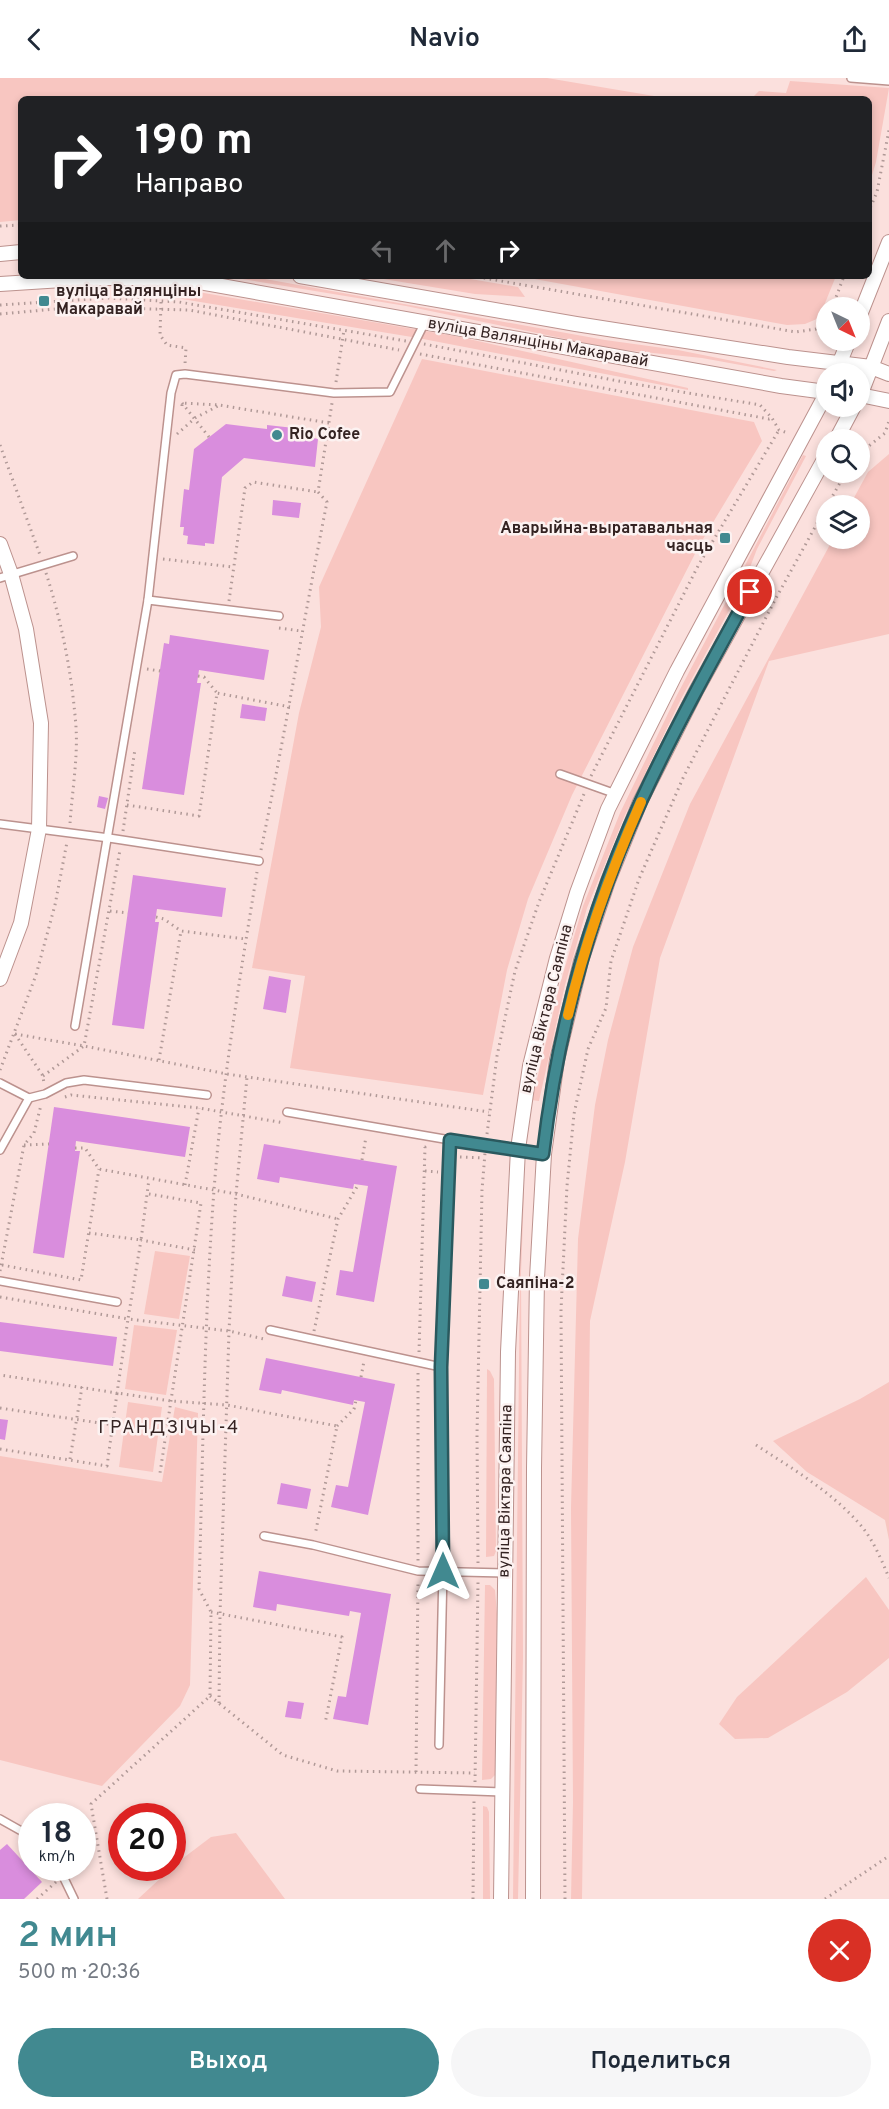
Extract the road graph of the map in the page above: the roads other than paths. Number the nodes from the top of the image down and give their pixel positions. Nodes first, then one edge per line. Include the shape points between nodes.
1 (851, 78) edge
2 (869, 79) edge
3 (889, 81) edge
4 (889, 242) edge
5 (18, 252) edge
6 (0, 254) edge
7 (78, 279) edge
8 (183, 279) edge
9 (316, 279) edge
10 (0, 284) edge
11 (867, 297) edge
12 (889, 321) edge
13 (425, 322) junction
14 (816, 366) edge
15 (871, 367) joint
16 (889, 374) edge
17 (816, 391) edge
18 (870, 397) edge
19 (889, 400) edge
20 (816, 412) edge
21 (816, 474) edge
22 (0, 544) edge
23 (73, 556) dead end
24 (6, 576) edge
25 (148, 600) junction
26 (279, 616) dead end
27 (560, 774) dead end
28 (616, 794) junction
29 (0, 824) edge
30 (39, 829) junction
31 (109, 838) junction
32 (259, 861) road end
33 (0, 979) edge
34 (75, 1026) dead end
35 (0, 1083) edge
36 (207, 1095) dead end
37 (29, 1098) junction
38 (287, 1112) dead end
39 (450, 1140) junction
40 (518, 1149) junction
41 (0, 1150) edge
42 (543, 1154) junction
43 (0, 1281) edge
44 (117, 1302) dead end
45 (270, 1330) dead end
46 (441, 1367) junction
47 (264, 1536) dead end
48 (443, 1571) junction
49 (505, 1573) junction
50 (439, 1745) dead end
51 (420, 1789) dead end
52 (502, 1792) junction
53 (0, 1819) edge
54 (18, 1829) edge
55 (65, 1881) edge
56 (74, 1899) edge
57 (501, 1899) edge
58 (533, 1899) edge

1 - 2 lane
2 - 3 lane
4 - 11 street
5 - 6 street
7 - 10 street, вуліца Валянціны Макаравай
8 - 13 street, вуліца Валянціны Макаравай
9 - 14 street, вуліца Валянціны Макаравай
12 - 15 street
13 - 17 street, вуліца Валянціны Макаравай
13 - 25 lane via 390,392 334,393 176,375
15 - 16 street, вуліца Валянціны Макаравай
18 - 19 street
20 - 28 street, вуліца Віктара Саяпіна via 677,670
21 - 42 street, вуліца Віктара Саяпіна via 696,691 640,802 616,861 578,971 557,1060
22 - 24 street
23 - 24 lane
24 - 30 street via 26,629 41,723
25 - 26 lane
25 - 31 lane
27 - 28 lane
28 - 40 street, вуліца Віктара Саяпіна via 577,893 557,958 530,1065
29 - 30 lane
30 - 31 lane
30 - 33 street via 21,923
31 - 32 lane
31 - 34 lane
35 - 37 lane
36 - 37 lane via 84,1080
37 - 41 lane
38 - 39 lane
39 - 40 lane
39 - 46 lane
40 - 42 street
40 - 49 street, вуліца Віктара Саяпіна via 508,1352
42 - 58 street, вуліца Віктара Саяпіна via 535,1356
43 - 44 lane
45 - 46 lane
46 - 48 lane
47 - 48 lane via 418,1571
48 - 49 lane
48 - 50 lane
49 - 52 street, вуліца Віктара Саяпіна
51 - 52 lane
52 - 57 street, вуліца Віктара Саяпіна
53 - 54 lane
55 - 56 lane

